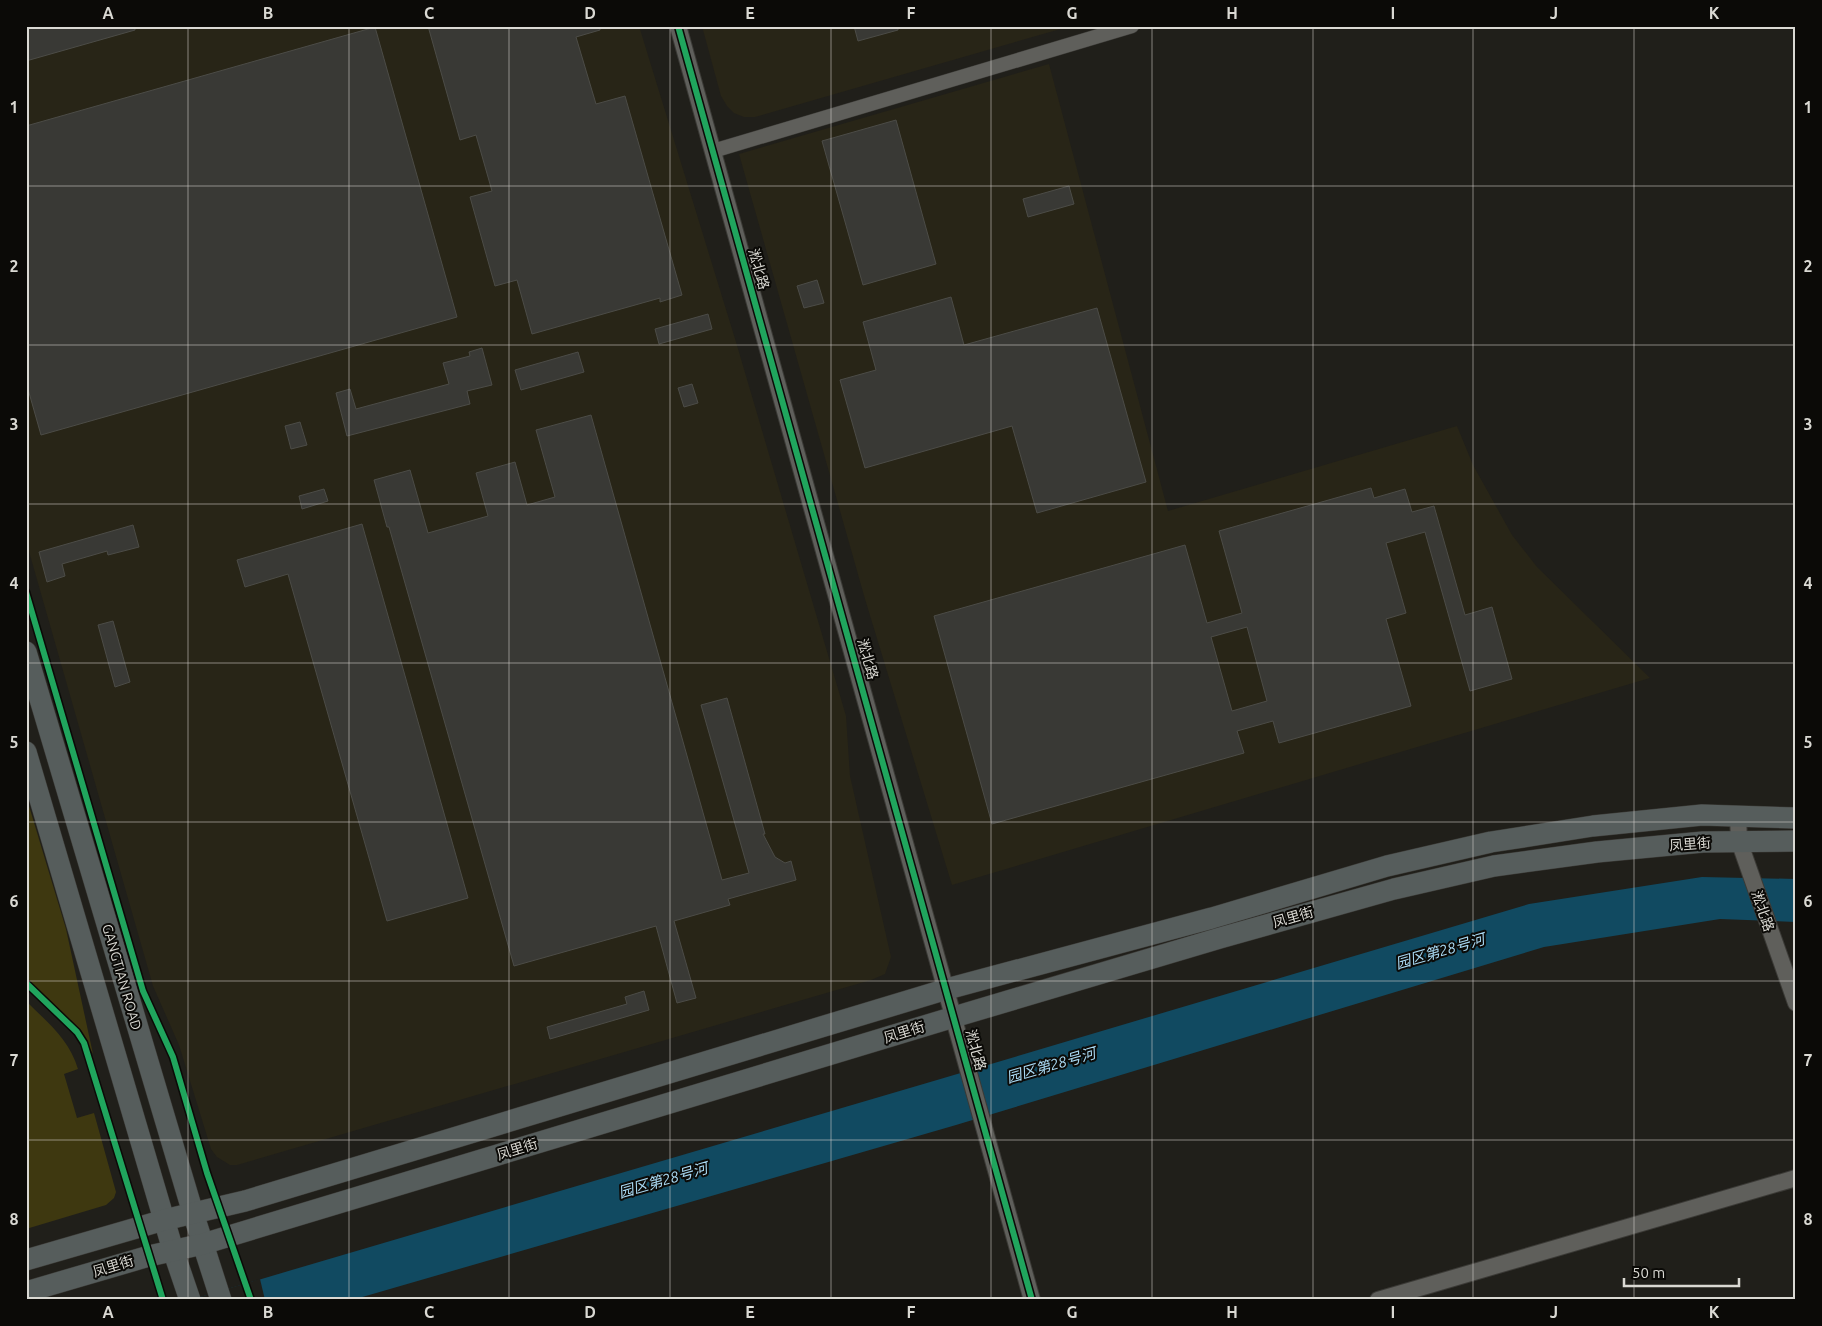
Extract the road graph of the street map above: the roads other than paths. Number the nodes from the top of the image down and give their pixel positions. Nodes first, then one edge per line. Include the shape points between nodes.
1 (678, 26) edge
2 (1132, 26) edge
3 (713, 151) junction
4 (26, 652) edge
5 (26, 752) edge
6 (1738, 816) junction
7 (1796, 818) edge
8 (1739, 841) junction
9 (1796, 841) edge
10 (947, 989) junction
11 (1796, 1004) edge
12 (954, 1017) junction
13 (1796, 1178) edge
14 (193, 1213) junction
15 (164, 1220) junction
16 (203, 1244) junction
17 (173, 1250) junction
18 (26, 1260) edge
19 (26, 1292) edge
20 (220, 1296) edge
21 (190, 1300) edge
22 (1032, 1300) edge
23 (1378, 1300) edge

1 - 3 street, 淞北路
2 - 3 street
3 - 10 street, 淞北路
4 - 14 main road, GANGTIAN ROAD
5 - 15 main road, GANGTIAN ROAD
6 - 7 main road, 凤里街
6 - 8 street, 淞北路
6 - 10 main road, 凤里街 via 1702,815 1593,826 1491,842 1387,866 1212,918
8 - 9 main road, 凤里街
8 - 11 street, 淞北路
8 - 12 main road, 凤里街 via 1598,852 1494,866 1394,889 1257,927
10 - 12 street, 淞北路
10 - 14 main road, 凤里街 via 246,1201
12 - 16 main road, 凤里街
12 - 22 street, 淞北路
13 - 23 street
14 - 15 main road, 凤里街
14 - 16 main road, GANGTIAN ROAD
15 - 17 main road, GANGTIAN ROAD
15 - 18 main road, 凤里街
16 - 17 main road, 凤里街
16 - 20 main road, GANGTIAN ROAD
17 - 19 main road, 凤里街
17 - 21 main road, GANGTIAN ROAD

